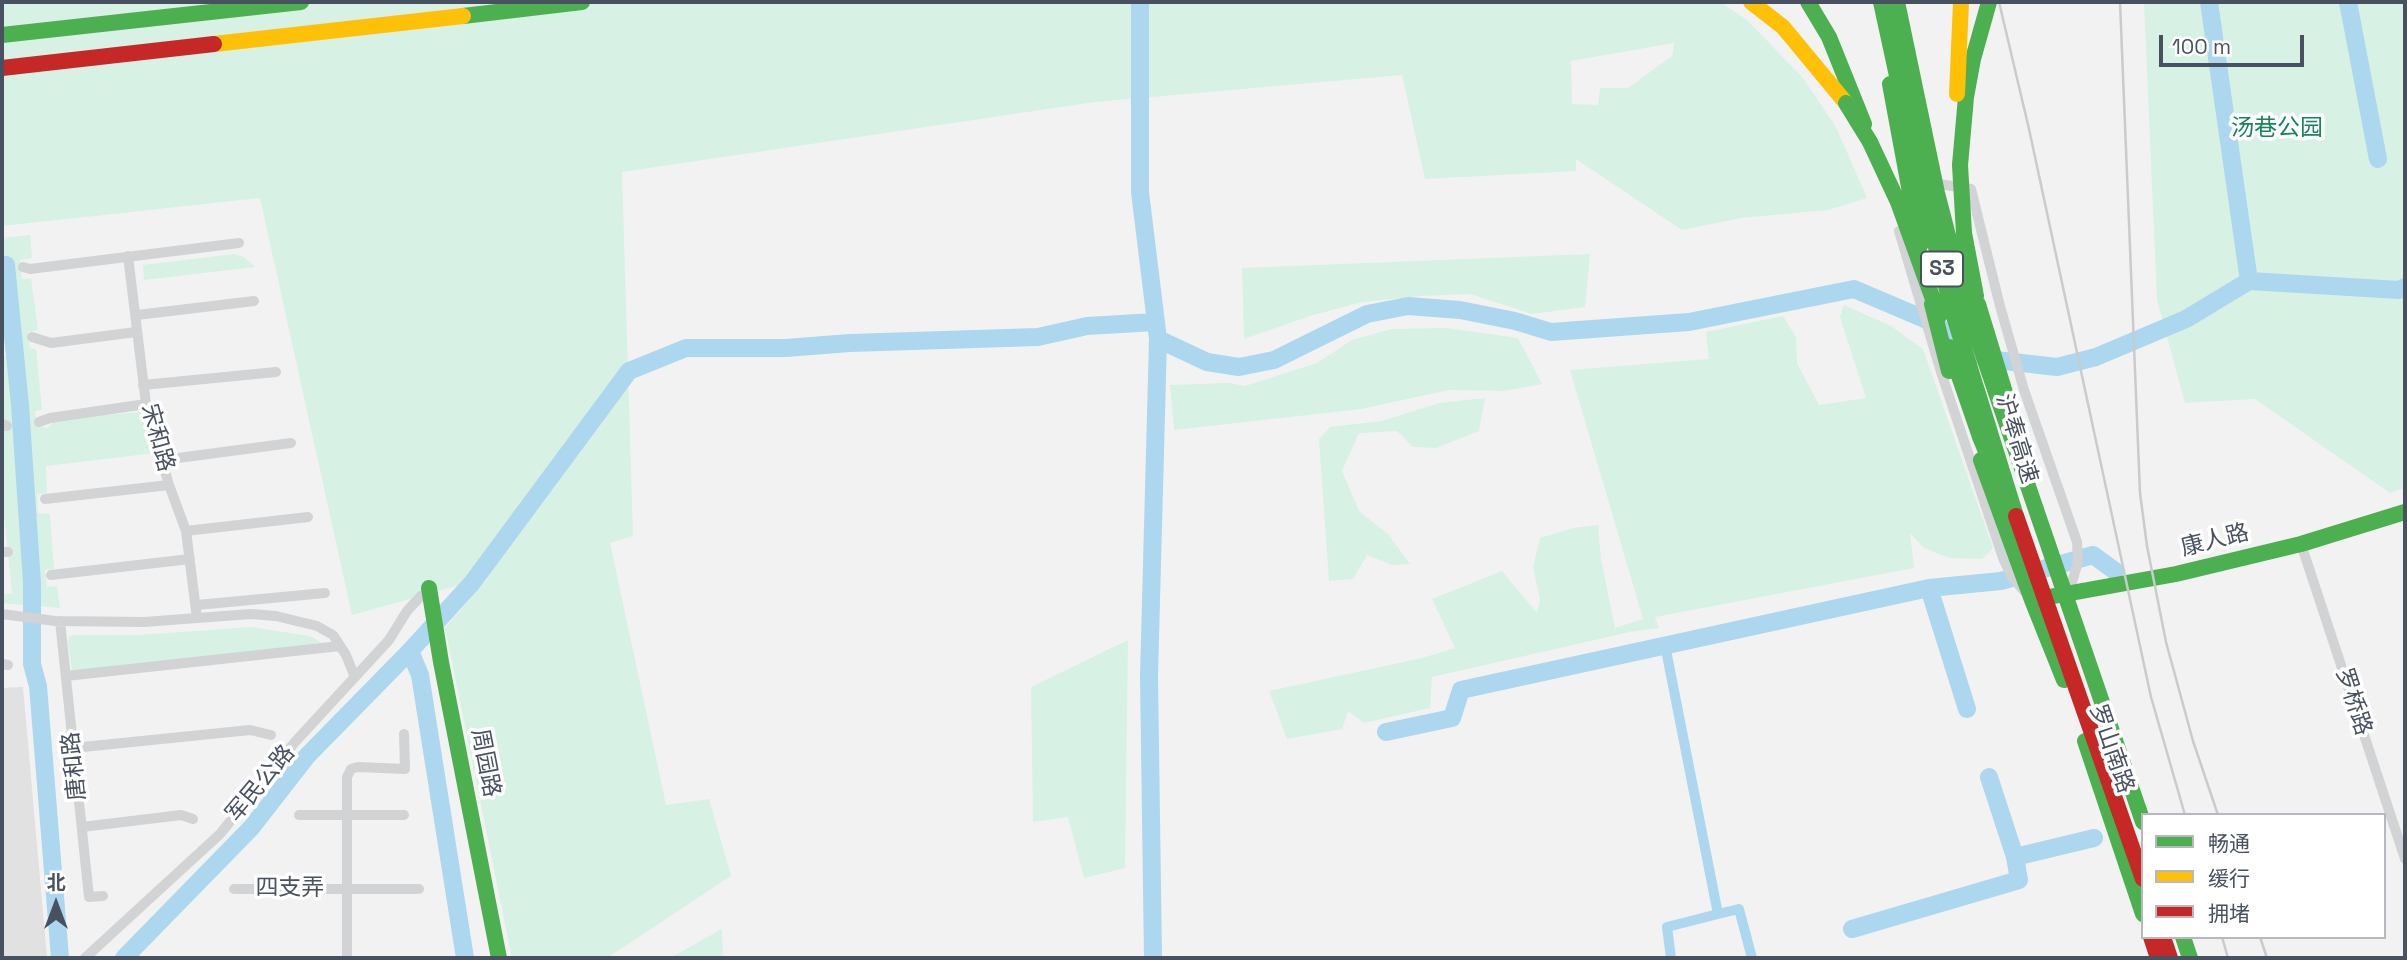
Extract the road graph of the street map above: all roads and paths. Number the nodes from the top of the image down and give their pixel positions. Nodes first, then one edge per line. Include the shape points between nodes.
1 (301, 2) edge
2 (582, 2) edge
3 (1751, 2) edge
4 (1808, 2) edge
5 (1874, 2) edge
6 (1881, 2) edge
7 (1896, 2) edge
8 (1902, 2) edge
9 (1961, 2) edge
10 (1989, 2) edge
11 (2, 35) edge
12 (2, 68) edge
13 (1870, 142) junction
14 (1960, 165) junction
15 (239, 243) dead end
16 (128, 256) junction
17 (23, 267) dead end
18 (254, 301) dead end
19 (137, 315) junction
20 (136, 332) junction
21 (32, 337) dead end
22 (276, 372) dead end
23 (1945, 372) junction
24 (143, 385) junction
25 (146, 404) junction
26 (39, 422) dead end
27 (290, 443) dead end
28 (163, 460) junction
29 (169, 485) junction
30 (45, 499) dead end
31 (2405, 512) edge
32 (309, 517) dead end
33 (2040, 525) junction
34 (186, 531) junction
35 (2021, 531) junction
36 (2301, 544) junction
37 (190, 559) junction
38 (51, 575) dead end
39 (2062, 588) junction
40 (425, 592) joint
41 (325, 593) dead end
42 (2032, 600) junction
43 (197, 605) junction
44 (2, 614) edge
45 (197, 618) junction
46 (55, 620) junction
47 (340, 646) junction
48 (354, 675) junction
49 (66, 676) junction
50 (404, 734) dead end
51 (271, 735) dead end
52 (73, 748) junction
53 (2149, 813) edge
54 (299, 815) dead end
55 (348, 815) junction
56 (404, 815) dead end
57 (2141, 816) edge
58 (193, 819) dead end
59 (82, 827) junction
60 (2405, 859) edge
61 (2141, 873) edge
62 (234, 889) dead end
63 (346, 889) junction
64 (419, 889) dead end
65 (103, 896) dead end
66 (2141, 908) edge
67 (2152, 939) edge
68 (2164, 939) edge
69 (2184, 939) edge
70 (2193, 939) edge
71 (85, 958) edge
72 (347, 958) edge
73 (499, 958) edge
74 (2158, 958) edge
75 (2170, 958) edge
76 (2190, 958) edge
77 (2200, 958) edge

1 - 11 main road
2 - 12 main road
3 - 13 main road, bridge via 1783,27 1832,84
4 - 13 main road, bridge via 1829,37
5 - 23 main road, 罗山南路, bridge
6 - 35 main road, 沪奉高速 / S3, bridge via 1952,310
7 - 33 main road, 沪奉高速 / S3, bridge via 1966,305
8 - 39 main road, 罗山南路, bridge via 1992,394
9 - 14 main road
10 - 14 main road via 1966,97
13 - 35 main road, bridge via 1898,202 1980,437
14 - 33 main road, bridge via 1964,233 1978,304
15 - 16 street
16 - 17 street
16 - 19 street, 宋和路
18 - 19 street
19 - 20 street, 宋和路
20 - 21 street via 51,343
20 - 24 street, 宋和路
22 - 24 street
23 - 39 street via 1889,197 1930,183 1971,189 2024,390 2077,542 2078,562
23 - 42 main road, 罗山南路
24 - 25 street, 宋和路
25 - 26 street
25 - 28 street, 宋和路
27 - 28 street
28 - 29 street, 宋和路
29 - 30 street
29 - 34 street, 宋和路
31 - 36 main road, 康人路
32 - 34 street
33 - 57 main road, 沪奉高速 / S3, bridge
34 - 37 street, 宋和路
35 - 61 main road, 沪奉高速 / S3, bridge
36 - 39 main road, 康人路 via 2176,575
36 - 60 street, 罗桥路
37 - 38 street
37 - 43 street, 宋和路
39 - 42 main road, 康人路
39 - 53 main road, 罗山南路
40 - 48 street, 军民公路 via 389,640
40 - 73 main road, 周园路
41 - 43 street
42 - 66 main road, 罗山南路 via 2067,687
43 - 45 street, 宋和路
44 - 46 street
45 - 46 street
45 - 47 street via 276,615 317,626 333,635
46 - 49 street, 唐和路
47 - 48 street
47 - 49 street
48 - 71 street, 军民公路 via 220,834
49 - 52 street, 唐和路
50 - 55 street, 四支弄 via 405,769 351,769
51 - 52 street via 250,730
52 - 59 street, 唐和路
54 - 55 street
55 - 56 street
55 - 63 street, 四支弄
58 - 59 street via 181,815
59 - 65 street, 唐和路 via 89,897
62 - 63 street, 四支弄
63 - 64 street, 四支弄
63 - 72 street, 四支弄
67 - 74 main road
68 - 75 main road
69 - 76 main road
70 - 77 main road

